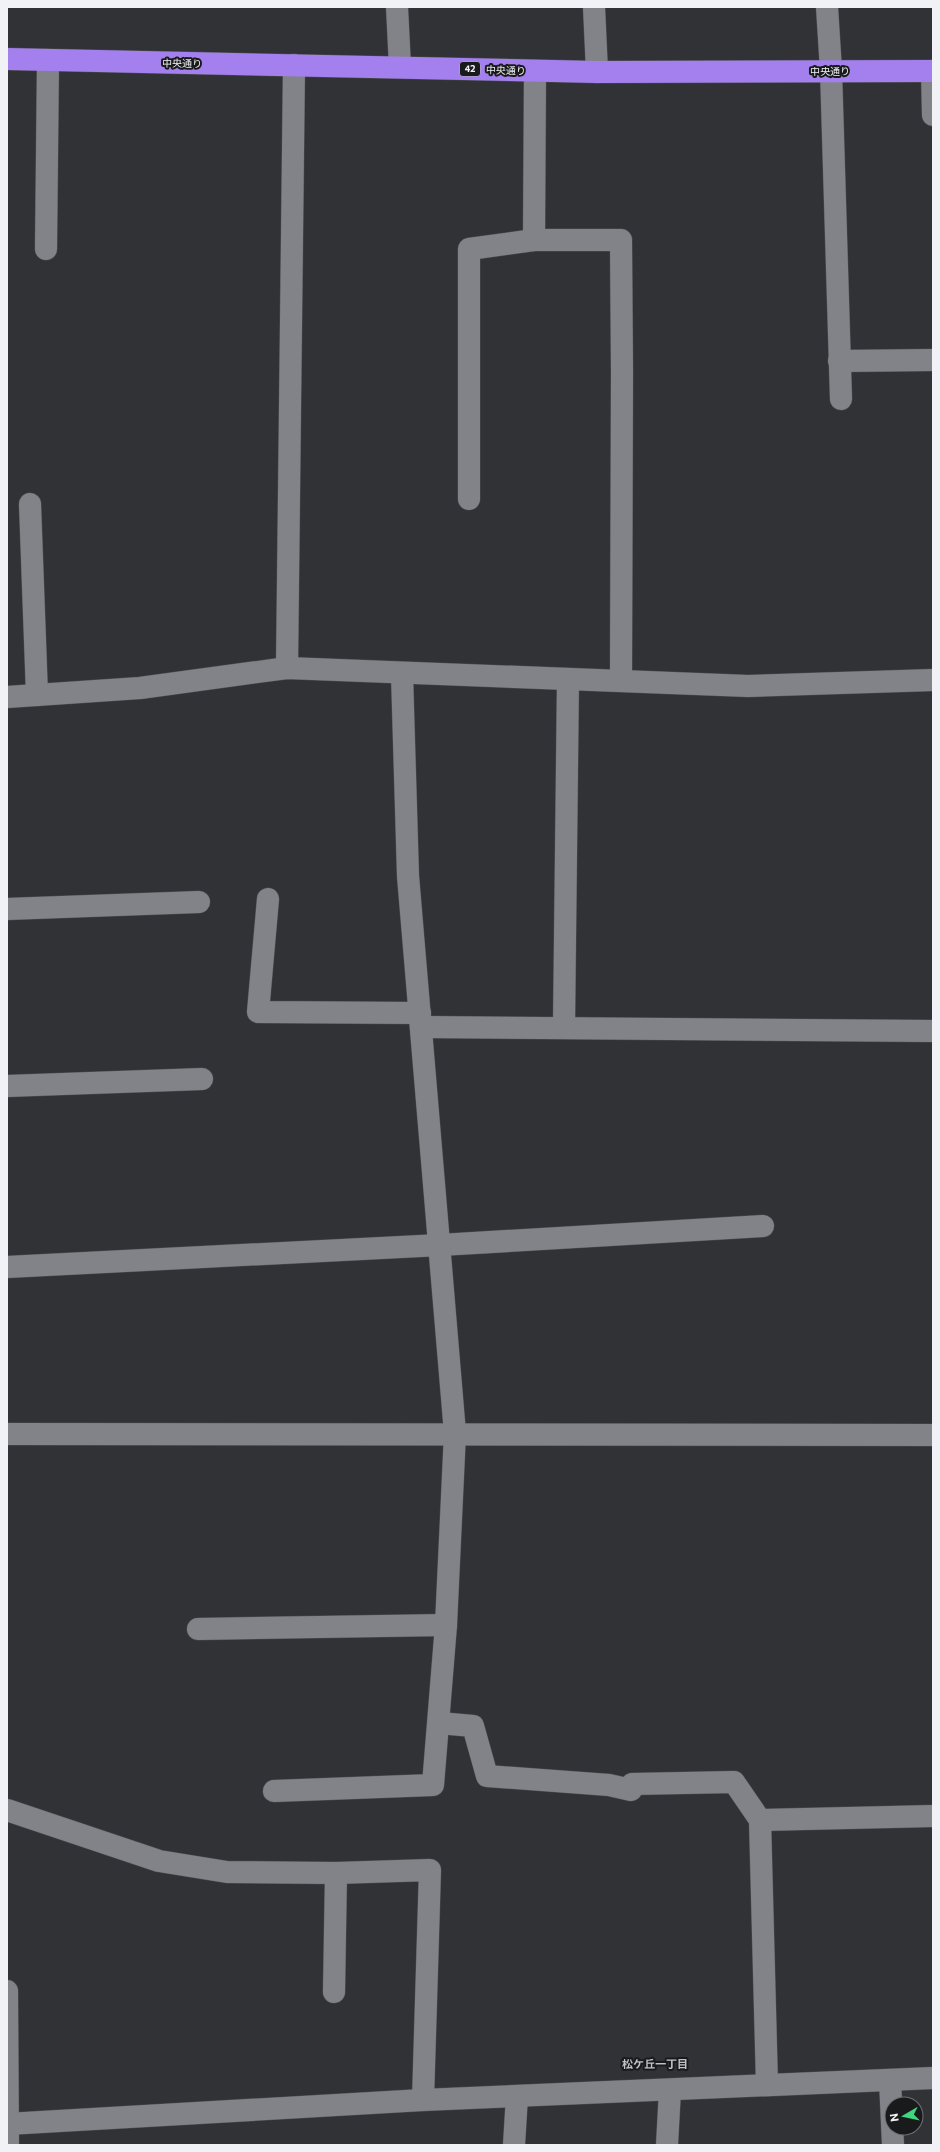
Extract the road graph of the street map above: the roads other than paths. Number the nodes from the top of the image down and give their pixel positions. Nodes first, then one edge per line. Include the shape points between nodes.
1 (397, 7) edge
2 (594, 7) edge
3 (827, 7) edge
4 (7, 59) edge
5 (48, 60) junction
6 (294, 65) junction
7 (400, 67) junction
8 (831, 70) junction
9 (535, 71) junction
10 (932, 71) edge
11 (597, 72) junction
12 (933, 115) edge
13 (534, 240) junction
14 (46, 249) dead end
15 (933, 360) edge
16 (839, 362) junction
17 (841, 399) dead end
18 (469, 499) dead end
19 (30, 504) dead end
20 (287, 668) junction
21 (402, 674) junction
22 (568, 679) junction
23 (621, 680) junction
24 (933, 680) edge
25 (37, 695) junction
26 (7, 697) edge
27 (268, 899) dead end
28 (199, 902) dead end
29 (7, 909) edge
30 (420, 1020) junction
31 (564, 1027) junction
32 (933, 1030) edge
33 (202, 1079) dead end
34 (7, 1086) edge
35 (763, 1226) dead end
36 (440, 1245) junction
37 (7, 1267) edge
38 (455, 1433) junction
39 (7, 1434) edge
40 (933, 1435) edge
41 (446, 1625) junction
42 (198, 1629) dead end
43 (439, 1723) junction
44 (274, 1791) dead end
45 (7, 1810) edge
46 (933, 1816) edge
47 (760, 1820) junction
48 (336, 1873) junction
49 (7, 1991) edge
50 (334, 1992) dead end
51 (933, 2078) edge
52 (890, 2080) junction
53 (767, 2085) junction
54 (670, 2090) junction
55 (517, 2096) junction
56 (423, 2100) junction
57 (8, 2131) edge
58 (514, 2145) edge
59 (667, 2145) edge
60 (893, 2145) edge

1 - 7 street
2 - 11 street
3 - 8 street
4 - 5 highway, 中央通り / 42
5 - 6 highway, 中央通り / 42
5 - 14 street
6 - 7 highway, 中央通り / 42
6 - 20 street
7 - 9 highway, 中央通り / 42
8 - 10 highway, 中央通り / 42
8 - 11 highway, 中央通り / 42
8 - 16 street
9 - 11 highway, 中央通り / 42
9 - 13 street
10 - 12 street
13 - 18 street via 469,249
13 - 23 street via 621,240
15 - 16 street
16 - 17 street
19 - 25 street
20 - 21 street
20 - 25 street via 140,688
21 - 22 street
21 - 30 street via 408,876
22 - 23 street
22 - 31 street
23 - 24 street via 748,686
25 - 26 street
27 - 30 street via 258,1012
28 - 29 street
30 - 31 street
30 - 36 street
31 - 32 street
33 - 34 street
35 - 36 street
36 - 37 street
36 - 38 street
38 - 39 street
38 - 40 street
38 - 41 street
41 - 42 street
41 - 43 street
43 - 44 street via 434,1785
43 - 47 street via 473,1726 487,1776 632,1787 734,1782
45 - 48 street via 159,1861 228,1872
46 - 47 street
47 - 53 street
48 - 50 street
48 - 56 street via 430,1870
49 - 57 street
51 - 52 street
52 - 53 street
52 - 60 street
53 - 54 street
54 - 55 street
54 - 59 street
55 - 56 street
55 - 58 street
56 - 57 street

